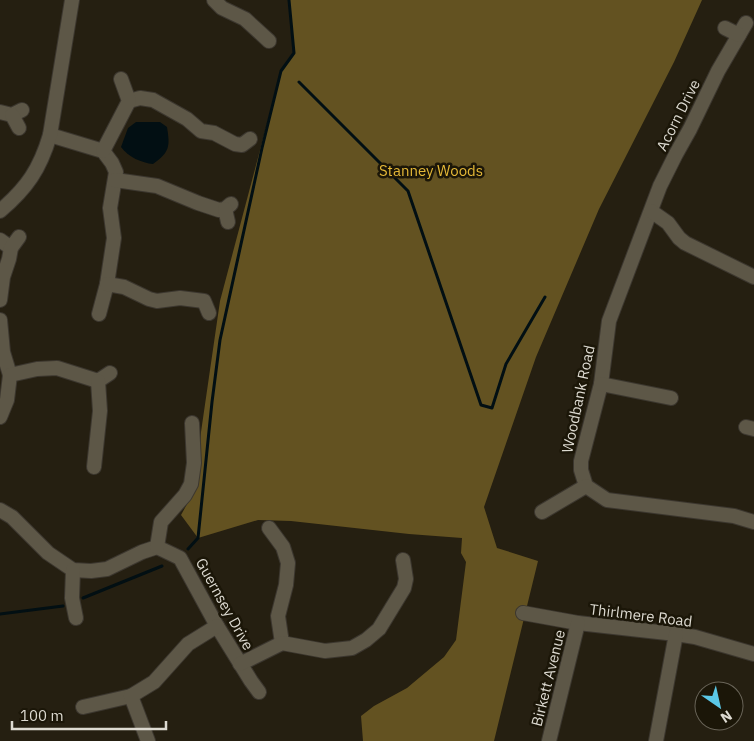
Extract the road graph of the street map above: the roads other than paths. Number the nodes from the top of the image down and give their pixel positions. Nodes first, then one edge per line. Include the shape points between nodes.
1 (72, 0) edge
2 (214, 0) edge
3 (725, 28) dead end
4 (269, 41) dead end
5 (121, 79) dead end
6 (129, 102) junction
7 (11, 112) edge
8 (19, 128) dead end
9 (50, 135) junction
10 (245, 146) dead end
11 (103, 151) junction
12 (115, 180) junction
13 (651, 211) junction
14 (0, 212) edge
15 (228, 212) dead end
16 (10, 241) edge
17 (754, 276) edge
18 (107, 284) junction
19 (0, 300) edge
20 (208, 302) dead end
21 (99, 314) dead end
22 (0, 320) edge
23 (2, 352) edge
24 (110, 373) dead end
25 (10, 375) junction
26 (98, 381) junction
27 (601, 384) junction
28 (671, 397) dead end
29 (0, 417) edge
30 (192, 423) dead end
31 (94, 467) dead end
32 (586, 486) junction
33 (0, 510) edge
34 (542, 512) dead end
35 (754, 522) edge
36 (277, 531) dead end
37 (157, 547) junction
38 (403, 560) dead end
39 (73, 570) junction
40 (523, 613) dead end
41 (76, 618) dead end
42 (578, 624) junction
43 (218, 626) junction
44 (676, 634) junction
45 (282, 643) junction
46 (754, 654) edge
47 (240, 664) junction
48 (260, 692) dead end
49 (130, 696) junction
50 (84, 707) dead end
51 (148, 741) edge
52 (549, 741) edge
53 (656, 741) edge

1 - 9 street
2 - 4 street via 244,19
3 - 13 street, Acorn Drive via 742,29 676,154
5 - 6 street
6 - 10 street via 140,98 153,100 196,128
6 - 11 street
7 - 8 street
9 - 11 street
9 - 14 street via 36,172 19,195
11 - 12 street via 116,172
12 - 15 street via 147,183
12 - 18 street via 110,208 114,238
13 - 17 street via 668,222 685,243
13 - 27 street, Woodbank Road via 609,321
16 - 19 street via 10,259 3,277
18 - 20 street via 124,287 157,301 180,298
18 - 21 street
22 - 23 street
23 - 25 street
24 - 26 street
25 - 26 street via 57,368
25 - 29 street via 7,400
26 - 31 street via 100,411
27 - 28 street
27 - 32 street, Woodbank Road via 582,450
30 - 37 street via 191,484 161,522
32 - 34 street
32 - 35 street via 607,500 734,516
33 - 39 street via 12,517 48,553
36 - 45 street via 288,564 278,616
37 - 39 street via 107,569
37 - 43 street, Guernsey Drive via 180,558
38 - 45 street via 404,588 379,629 366,640 352,648 325,651
39 - 41 street via 72,598
40 - 42 street, Thirlmere Road
42 - 44 street, Thirlmere Road
42 - 52 street, Birkett Avenue
43 - 47 street, Guernsey Drive
43 - 49 street via 188,644 154,682
44 - 46 street, Thirlmere Road
44 - 53 street
45 - 47 street
47 - 48 street, Guernsey Drive
49 - 50 street
49 - 51 street

